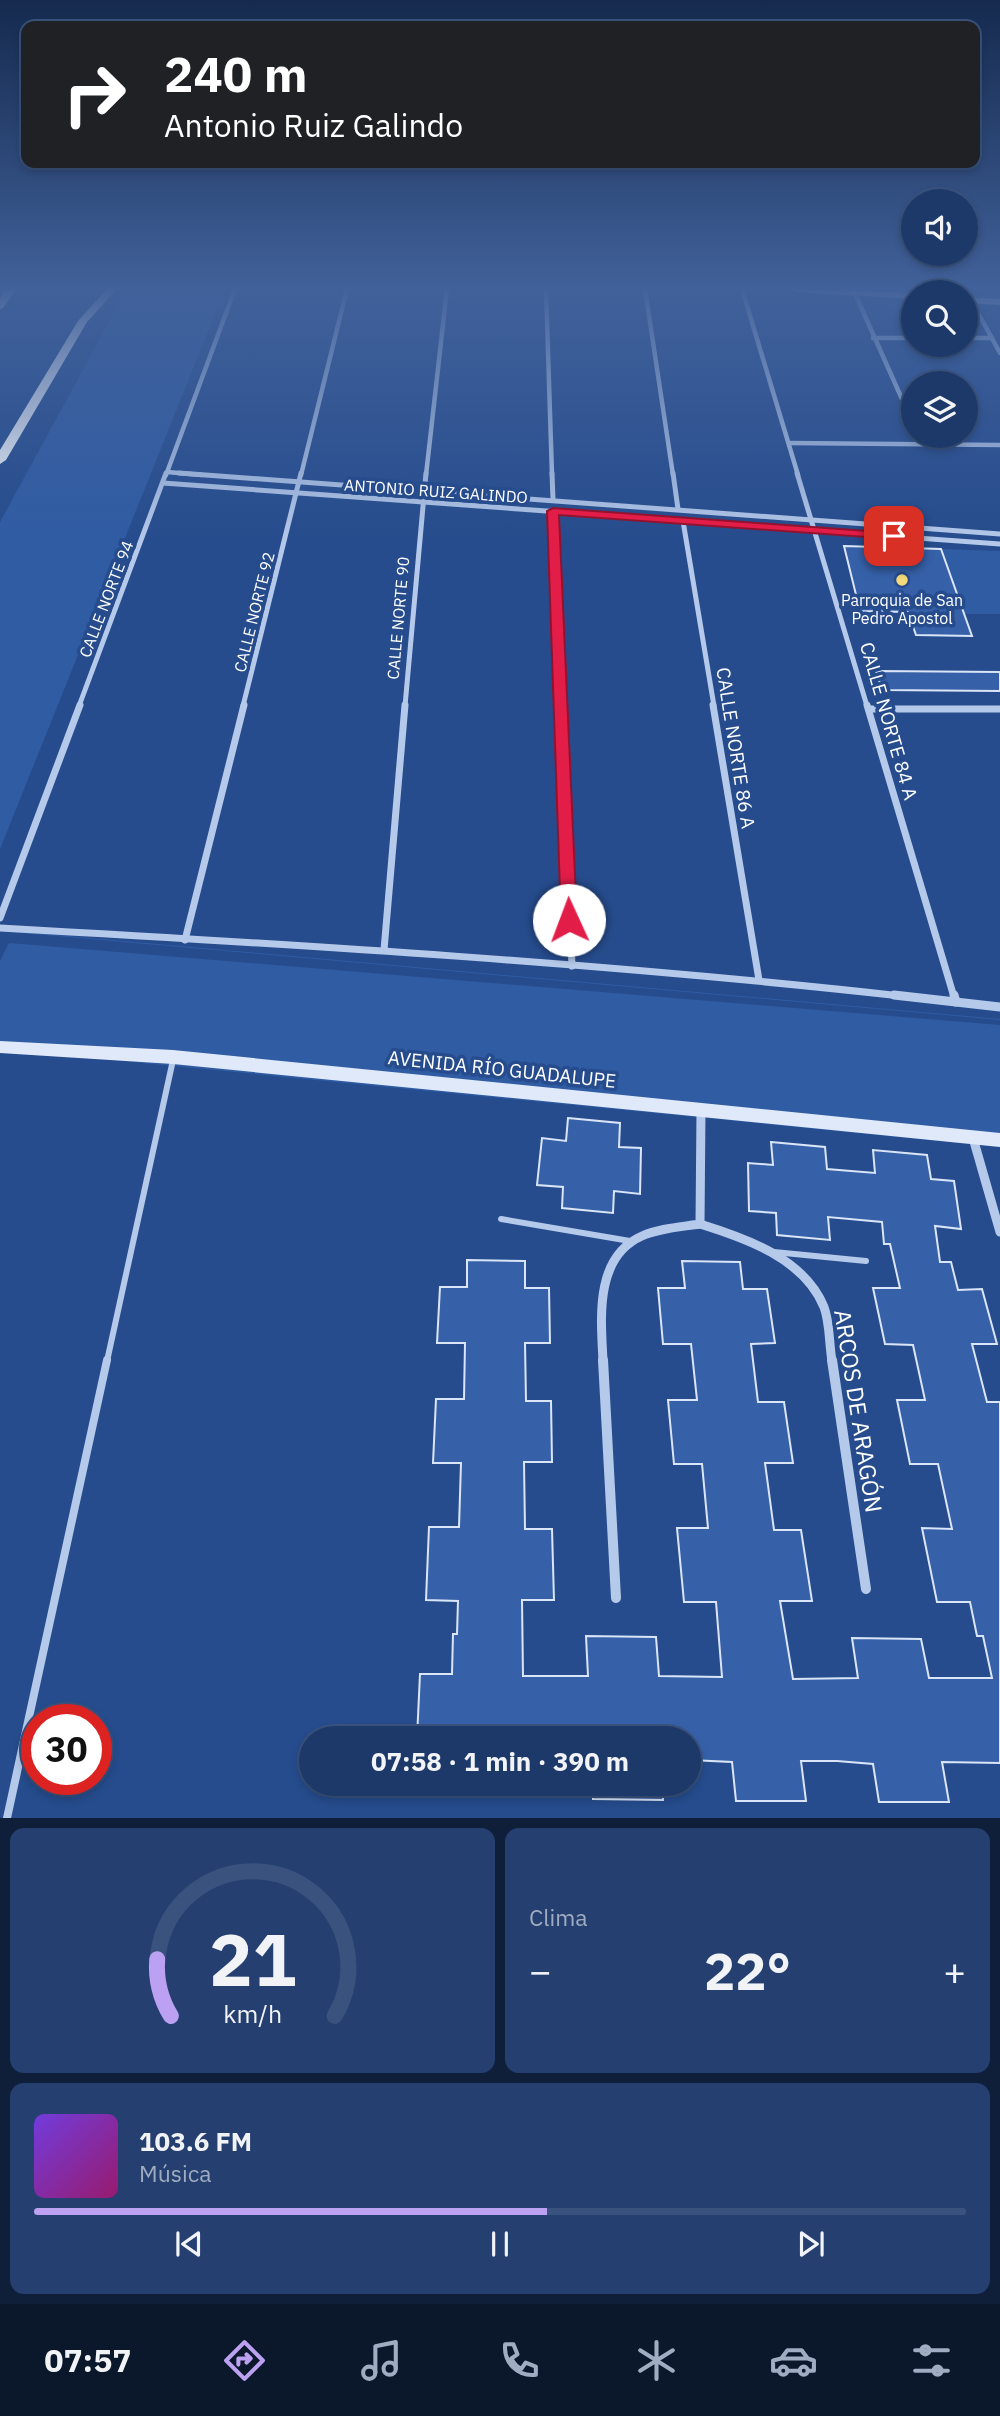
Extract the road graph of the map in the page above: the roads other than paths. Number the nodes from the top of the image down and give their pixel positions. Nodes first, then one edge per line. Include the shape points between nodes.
1 (51, 374) edge
2 (203, 374) edge
3 (327, 374) edge
4 (438, 374) edge
5 (549, 374) edge
6 (658, 374) edge
7 (768, 374) edge
8 (890, 374) edge
9 (901, 398) edge
10 (789, 443) junction
11 (901, 445) edge
12 (978, 445) edge
13 (1000, 445) edge
14 (0, 460) edge
15 (167, 472) junction
16 (163, 483) junction
17 (301, 483) junction
18 (299, 493) junction
19 (425, 493) junction
20 (553, 500) junction
21 (424, 502) junction
22 (678, 509) junction
23 (553, 511) junction
24 (811, 519) junction
25 (683, 521) junction
26 (814, 530) junction
27 (1000, 534) edge
28 (1000, 544) edge
29 (870, 709) junction
30 (1000, 709) edge
31 (0, 918) edge
32 (0, 928) edge
33 (185, 940) junction
34 (384, 950) junction
35 (572, 965) junction
36 (758, 980) junction
37 (956, 1002) junction
38 (1000, 1007) edge
39 (0, 1047) edge
40 (173, 1057) junction
41 (701, 1110) junction
42 (973, 1138) junction
43 (1000, 1140) edge
44 (501, 1219) dead end
45 (700, 1224) junction
46 (1000, 1232) edge
47 (630, 1241) junction
48 (771, 1252) junction
49 (866, 1261) dead end
50 (866, 1589) dead end
51 (617, 1598) dead end
52 (7, 1818) edge

1 - 14 main road
2 - 15 street, CALLE NORTE 94
3 - 17 street, CALLE NORTE 92
4 - 19 street, CALLE NORTE 90
5 - 20 street
6 - 22 street
7 - 10 street, CALLE NORTE 84 A
8 - 9 street
10 - 11 street
10 - 24 street, CALLE NORTE 84 A
12 - 13 street
15 - 16 street, CALLE NORTE 94
15 - 17 street, ANTONIO RUIZ GALINDO
16 - 18 street, ANTONIO RUIZ GALINDO
16 - 31 street, CALLE NORTE 94
17 - 18 street, CALLE NORTE 92
17 - 19 street, ANTONIO RUIZ GALINDO
18 - 21 street, ANTONIO RUIZ GALINDO
18 - 33 street, CALLE NORTE 92
19 - 20 street, ANTONIO RUIZ GALINDO
19 - 21 street, CALLE NORTE 90
20 - 22 street, ANTONIO RUIZ GALINDO
21 - 23 street, ANTONIO RUIZ GALINDO
21 - 34 street, CALLE NORTE 90
22 - 24 street, ANTONIO RUIZ GALINDO
23 - 25 street, ANTONIO RUIZ GALINDO
23 - 35 street
24 - 26 street, CALLE NORTE 84 A
24 - 27 street, ANTONIO RUIZ GALINDO
25 - 26 street, ANTONIO RUIZ GALINDO
25 - 36 street, CALLE NORTE 86 A
26 - 28 street, ANTONIO RUIZ GALINDO
26 - 29 street, CALLE NORTE 84 A
29 - 30 street
29 - 37 street, CALLE NORTE 84 A
32 - 33 street
33 - 34 street
34 - 35 street
35 - 36 street
36 - 37 street
37 - 38 street
39 - 40 street, AVENIDA RÍO GUADALUPE
40 - 41 street, AVENIDA RÍO GUADALUPE
40 - 52 lane
41 - 42 street, AVENIDA RÍO GUADALUPE
41 - 45 street
42 - 43 street, AVENIDA RÍO GUADALUPE
42 - 46 street
44 - 47 lane
45 - 47 street, ARCOS DE ARAGÓN via 657,1230
45 - 48 street, ARCOS DE ARAGÓN
47 - 51 street via 606,1273 600,1308
48 - 49 lane
48 - 50 street, ARCOS DE ARAGÓN via 805,1277 824,1308

